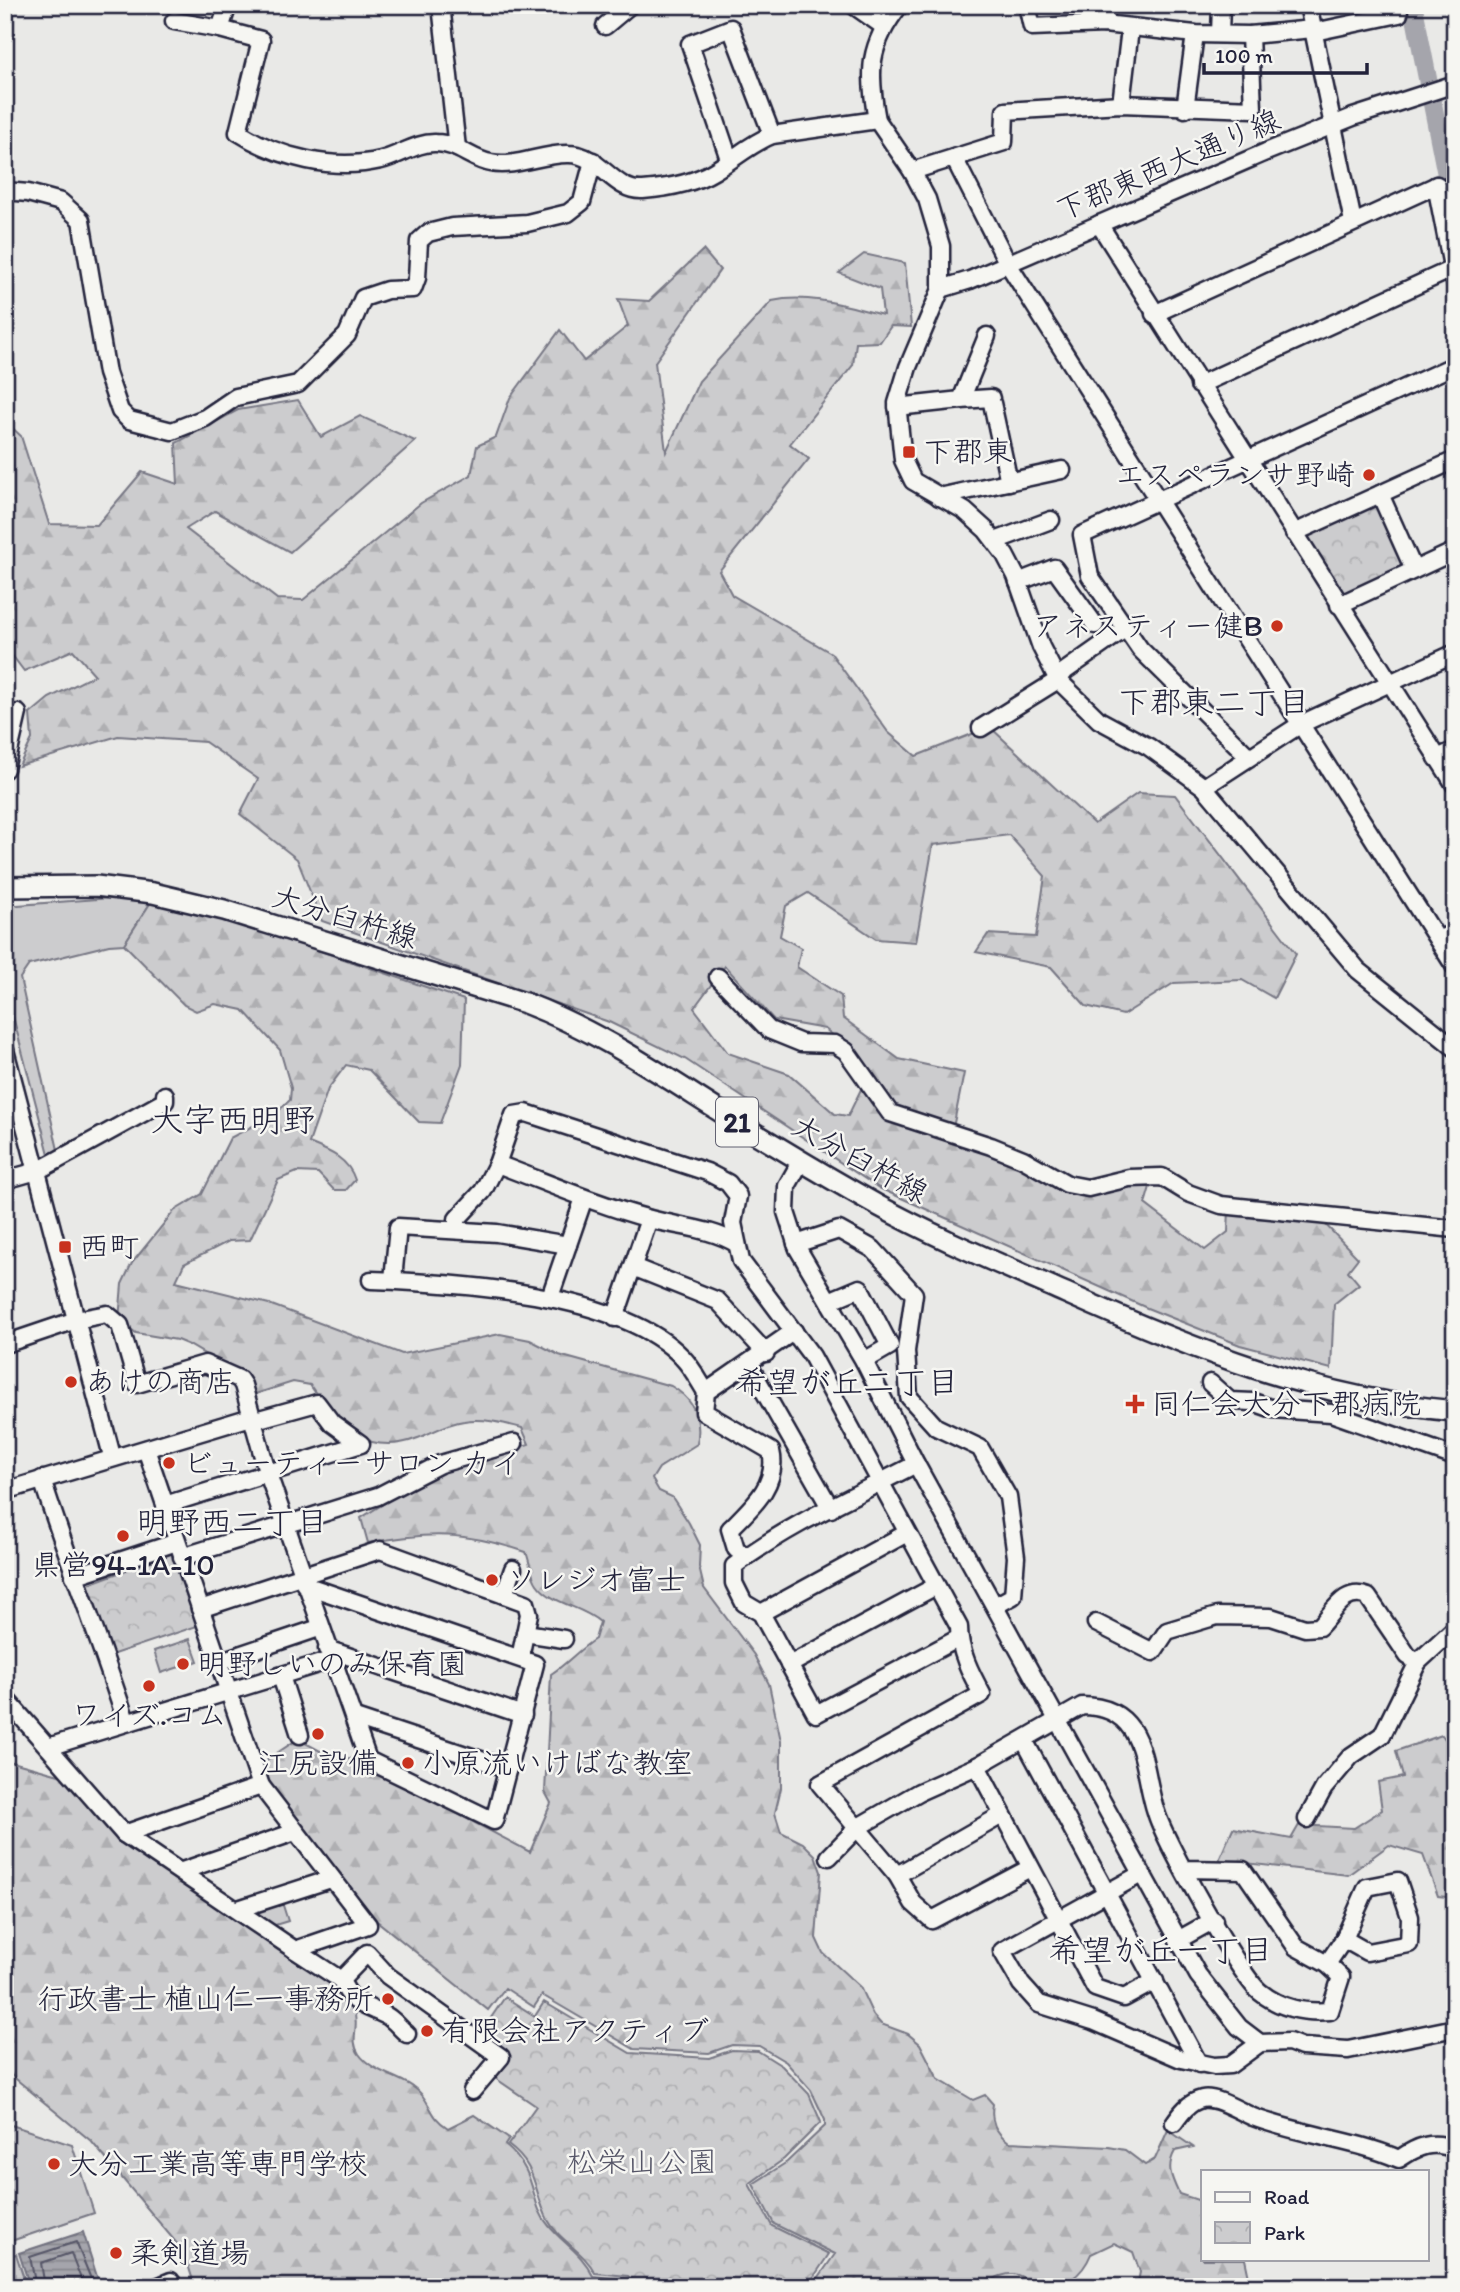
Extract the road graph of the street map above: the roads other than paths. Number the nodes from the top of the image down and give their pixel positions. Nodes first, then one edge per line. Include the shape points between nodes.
1 (228, 5) edge
2 (440, 5) edge
3 (630, 5) edge
4 (853, 5) edge
5 (900, 5) edge
6 (1027, 5) edge
7 (1107, 5) edge
8 (1221, 5) edge
9 (1308, 5) edge
10 (1397, 5) edge
11 (174, 21) dead end
12 (1104, 24) junction
13 (605, 26) dead end
14 (883, 26) junction
15 (220, 29) junction
16 (1130, 29) junction
17 (1313, 31) junction
18 (1195, 34) junction
19 (1220, 34) junction
20 (1250, 35) junction
21 (1448, 86) edge
22 (1121, 104) junction
23 (1185, 108) junction
24 (877, 120) junction
25 (1332, 125) junction
26 (772, 135) junction
27 (457, 148) junction
28 (954, 158) junction
29 (729, 159) junction
30 (593, 161) junction
31 (912, 171) junction
32 (5, 191) edge
33 (1353, 222) junction
34 (1099, 224) junction
35 (1008, 264) junction
36 (1453, 275) edge
37 (941, 289) junction
38 (1154, 314) junction
39 (987, 336) dead end
40 (1455, 365) edge
41 (1199, 385) junction
42 (961, 400) junction
43 (897, 407) junction
44 (1247, 460) junction
45 (1455, 460) edge
46 (1062, 470) dead end
47 (1009, 482) junction
48 (1380, 494) junction
49 (939, 497) junction
50 (1158, 500) junction
51 (1051, 520) dead end
52 (1294, 533) junction
53 (995, 541) junction
54 (1455, 551) edge
55 (1414, 570) junction
56 (1018, 582) junction
57 (1339, 605) junction
58 (1095, 625) dead end
59 (1126, 628) junction
60 (1455, 653) edge
61 (1058, 680) junction
62 (1389, 683) junction
63 (18, 713) dead end
64 (1301, 724) junction
65 (981, 728) dead end
66 (1455, 750) edge
67 (1249, 757) junction
68 (1437, 758) junction
69 (5, 769) edge
70 (1455, 785) edge
71 (1204, 787) junction
72 (5, 887) edge
73 (1455, 932) edge
74 (1438, 940) junction
75 (1455, 967) edge
76 (718, 977) dead end
77 (1455, 1048) edge
78 (5, 1050) edge
79 (165, 1095) dead end
80 (801, 1161) junction
81 (497, 1164) junction
82 (37, 1171) junction
83 (5, 1180) edge
84 (584, 1198) junction
85 (649, 1219) junction
86 (457, 1229) junction
87 (1455, 1229) edge
88 (737, 1244) junction
89 (796, 1244) junction
90 (568, 1245) junction
91 (632, 1267) junction
92 (370, 1280) dead end
93 (393, 1280) junction
94 (550, 1297) junction
95 (829, 1301) junction
96 (615, 1318) junction
97 (76, 1320) junction
98 (794, 1331) junction
99 (5, 1344) edge
100 (766, 1353) junction
101 (864, 1361) junction
102 (749, 1365) junction
103 (1210, 1383) dead end
104 (706, 1392) junction
105 (1455, 1411) edge
106 (251, 1417) junction
107 (514, 1443) dead end
108 (146, 1449) junction
109 (112, 1456) junction
110 (1455, 1457) edge
111 (916, 1464) junction
112 (267, 1471) junction
113 (42, 1479) junction
114 (879, 1483) junction
115 (5, 1491) edge
116 (165, 1505) junction
117 (831, 1509) junction
118 (285, 1523) junction
119 (907, 1533) junction
120 (180, 1550) junction
121 (746, 1557) junction
122 (513, 1569) dead end
123 (74, 1576) junction
124 (304, 1579) junction
125 (936, 1586) junction
126 (504, 1595) junction
127 (995, 1606) junction
128 (200, 1609) junction
129 (761, 1613) junction
130 (1096, 1623) dead end
131 (320, 1628) junction
132 (1455, 1628) edge
133 (525, 1633) junction
134 (959, 1638) junction
135 (564, 1639) dead end
136 (329, 1654) junction
137 (520, 1658) junction
138 (219, 1662) junction
139 (1418, 1662) junction
140 (789, 1665) junction
141 (281, 1676) junction
142 (228, 1689) junction
143 (5, 1698) edge
144 (523, 1714) junction
145 (355, 1718) junction
146 (1057, 1718) junction
147 (126, 1721) junction
148 (300, 1735) dead end
149 (1024, 1740) junction
150 (48, 1747) junction
151 (977, 1766) junction
152 (508, 1769) junction
153 (261, 1786) junction
154 (1002, 1815) junction
155 (1307, 1819) dead end
156 (859, 1827) junction
157 (295, 1832) junction
158 (124, 1834) junction
159 (829, 1857) dead end
160 (1030, 1868) junction
161 (1184, 1869) junction
162 (182, 1871) junction
163 (1141, 1874) junction
164 (897, 1875) junction
165 (331, 1879) junction
166 (1109, 1892) junction
167 (238, 1909) junction
168 (1060, 1920) junction
169 (1214, 1920) junction
170 (1343, 1939) junction
171 (1178, 1940) junction
172 (295, 1950) junction
173 (1327, 1964) junction
174 (341, 1980) junction
175 (1155, 1981) junction
176 (1455, 2028) edge
177 (407, 2034) dead end
178 (1260, 2043) junction
179 (1199, 2064) junction
180 (472, 2091) dead end
181 (1174, 2123) dead end
182 (1455, 2149) edge

1 - 15 street
2 - 27 street
3 - 13 street
4 - 14 street
5 - 14 street
6 - 12 street via 1032,27
7 - 12 street
8 - 19 street
9 - 17 street
10 - 17 street via 1399,14
11 - 15 street
12 - 16 street
14 - 24 street via 873,50 870,78
15 - 27 street via 261,40 238,132 249,139 292,157 328,162 382,160 436,142
16 - 18 street
16 - 22 street
17 - 20 street
17 - 25 street
18 - 19 street
18 - 23 street
19 - 20 street
20 - 23 street via 1253,109
21 - 25 street, 下郡東西大通り線
22 - 23 street
22 - 28 street via 1005,111 1004,142
24 - 26 street
24 - 31 street
25 - 33 street
25 - 34 street, 下郡東西大通り線
26 - 29 street
26 - 29 street via 731,29 691,44
27 - 30 street via 489,163 570,153
28 - 31 street
28 - 35 street
29 - 30 street via 691,183 639,190 626,189
30 - 32 street via 582,202 573,211 527,223 461,226 426,234 419,241 413,289 387,290 363,298 347,335 303,381 236,397 205,418 172,430 129,420 120,411 105,362 81,220 54,200
31 - 37 street via 934,216 941,246
33 - 36 street via 1436,185
33 - 38 street
34 - 35 street, 下郡東西大通り線
34 - 38 street
35 - 37 street, 下郡東西大通り線
35 - 50 street
36 - 41 street
37 - 43 street via 908,367
38 - 41 street
39 - 42 street
40 - 44 street
41 - 44 street
42 - 43 street
42 - 47 street via 992,401
43 - 49 street via 903,460 913,481
44 - 50 street
44 - 52 street
45 - 48 street
46 - 47 street
47 - 49 street
48 - 52 street
48 - 55 street
49 - 53 street via 965,511
50 - 59 street via 1082,535 1090,576
50 - 64 street
51 - 53 street
52 - 57 street
53 - 56 street
54 - 55 street
55 - 57 street
56 - 58 street via 1054,568
56 - 61 street
57 - 62 street
59 - 61 street
59 - 67 street via 1140,649
60 - 62 street
61 - 65 street
61 - 71 street via 1099,720 1149,747
62 - 64 street
62 - 68 street
63 - 69 street
64 - 67 street
64 - 74 street
66 - 68 street
67 - 71 street
68 - 70 street
71 - 77 street via 1358,970
72 - 80 main road, 大分臼杵線 / 21 via 121,888 185,900 525,1003 623,1048
73 - 74 street
74 - 75 street
76 - 87 street via 769,1030 801,1043 835,1044 846,1051 890,1113 1002,1150 1067,1184 1088,1188 1129,1178 1162,1177 1221,1205
78 - 82 street
79 - 82 street via 165,1101
80 - 89 street via 787,1186 786,1212
80 - 105 main road, 大分臼杵線 / 21 via 947,1240 1191,1347 1337,1392
81 - 84 street
81 - 86 street via 483,1191 457,1219
81 - 88 street via 514,1115 526,1113 707,1172 728,1183 737,1196 733,1223
82 - 83 street
82 - 97 street
84 - 85 street
84 - 90 street
85 - 88 street via 724,1236
85 - 91 street
86 - 90 street
86 - 93 street via 397,1227
88 - 98 street via 741,1261
89 - 95 street
89 - 127 street via 839,1230 873,1249 914,1294 906,1351 909,1397 936,1427 980,1448 1008,1497 1016,1557 1013,1596
90 - 94 street
91 - 96 street
91 - 100 street via 718,1301
92 - 93 street
93 - 94 street via 502,1288
94 - 96 street
95 - 101 street
95 - 101 street via 860,1288 890,1346
96 - 104 street via 653,1333 683,1357
97 - 99 street
97 - 106 street via 107,1314 120,1325 137,1384 205,1364 239,1379
97 - 109 street
98 - 100 street
98 - 114 street via 812,1356
100 - 102 street
101 - 111 street
102 - 104 street
102 - 117 street
103 - 110 street via 1230,1401 1331,1413
104 - 121 street via 704,1412 771,1451 774,1465 764,1493 730,1529 736,1549
106 - 108 street
106 - 112 street
106 - 112 street via 259,1419 317,1403 332,1423 361,1444
107 - 118 street via 440,1464 378,1496
108 - 109 street
108 - 116 street
109 - 113 street
111 - 114 street
111 - 127 street
112 - 116 street
112 - 118 street
113 - 115 street
113 - 123 street
114 - 117 street
114 - 119 street
116 - 120 street
117 - 121 street
118 - 120 street
118 - 124 street
119 - 125 street
119 - 129 street
120 - 123 street
120 - 128 street
121 - 129 street via 734,1566 734,1583 744,1603
122 - 126 street
123 - 147 street
124 - 126 street via 380,1550
124 - 128 street
124 - 131 street
124 - 137 street
125 - 134 street via 959,1627
125 - 140 street
126 - 133 street via 526,1603
127 - 146 street
128 - 138 street
129 - 140 street
130 - 139 street via 1153,1652 1167,1631 1217,1616 1270,1617 1305,1628 1319,1627 1345,1597 1358,1593 1368,1597 1408,1656
131 - 136 street
131 - 138 street
132 - 139 street
133 - 135 street
133 - 137 street
134 - 140 street via 816,1714
134 - 156 street via 982,1694 820,1784
136 - 141 street
136 - 144 street
136 - 145 street
137 - 144 street via 535,1664
138 - 142 street
139 - 155 street via 1382,1735 1351,1756 1324,1788
141 - 142 street via 232,1692
141 - 148 street
142 - 147 street
142 - 153 street
143 - 150 street
144 - 152 street
145 - 152 street
145 - 152 street via 368,1760 494,1821
146 - 149 street
146 - 161 street via 1082,1706 1099,1706 1119,1714 1139,1747 1161,1829
146 - 163 street
147 - 150 street
149 - 151 street
149 - 166 street
150 - 158 street
151 - 154 street
151 - 156 street via 919,1792
153 - 157 street
153 - 158 street
154 - 160 street
154 - 164 street
156 - 159 street
156 - 164 street
157 - 162 street
157 - 165 street
158 - 162 street
160 - 164 street via 932,1920 912,1903
160 - 168 street
161 - 169 street
161 - 173 street via 1243,1870 1296,1947
162 - 167 street
163 - 166 street
163 - 171 street
165 - 167 street
165 - 172 street via 368,1925
166 - 168 street
166 - 175 street
167 - 172 street
168 - 175 street via 1095,1988 1124,1998
168 - 179 street via 1002,1951 1039,2004
169 - 171 street
169 - 173 street via 1258,1991 1281,2006 1311,2013 1330,2011 1340,1977
170 - 170 street via 1367,1952 1409,1944 1410,1917 1398,1881 1367,1888
170 - 173 street
171 - 178 street via 1198,1975
172 - 174 street
174 - 177 street via 352,2000 387,2016
174 - 180 street via 366,1953 388,1976 501,2057
175 - 179 street
176 - 178 street via 1348,2050
178 - 179 street via 1230,2064
181 - 182 street via 1190,2105 1213,2099 1267,2122 1399,2159 1418,2146

